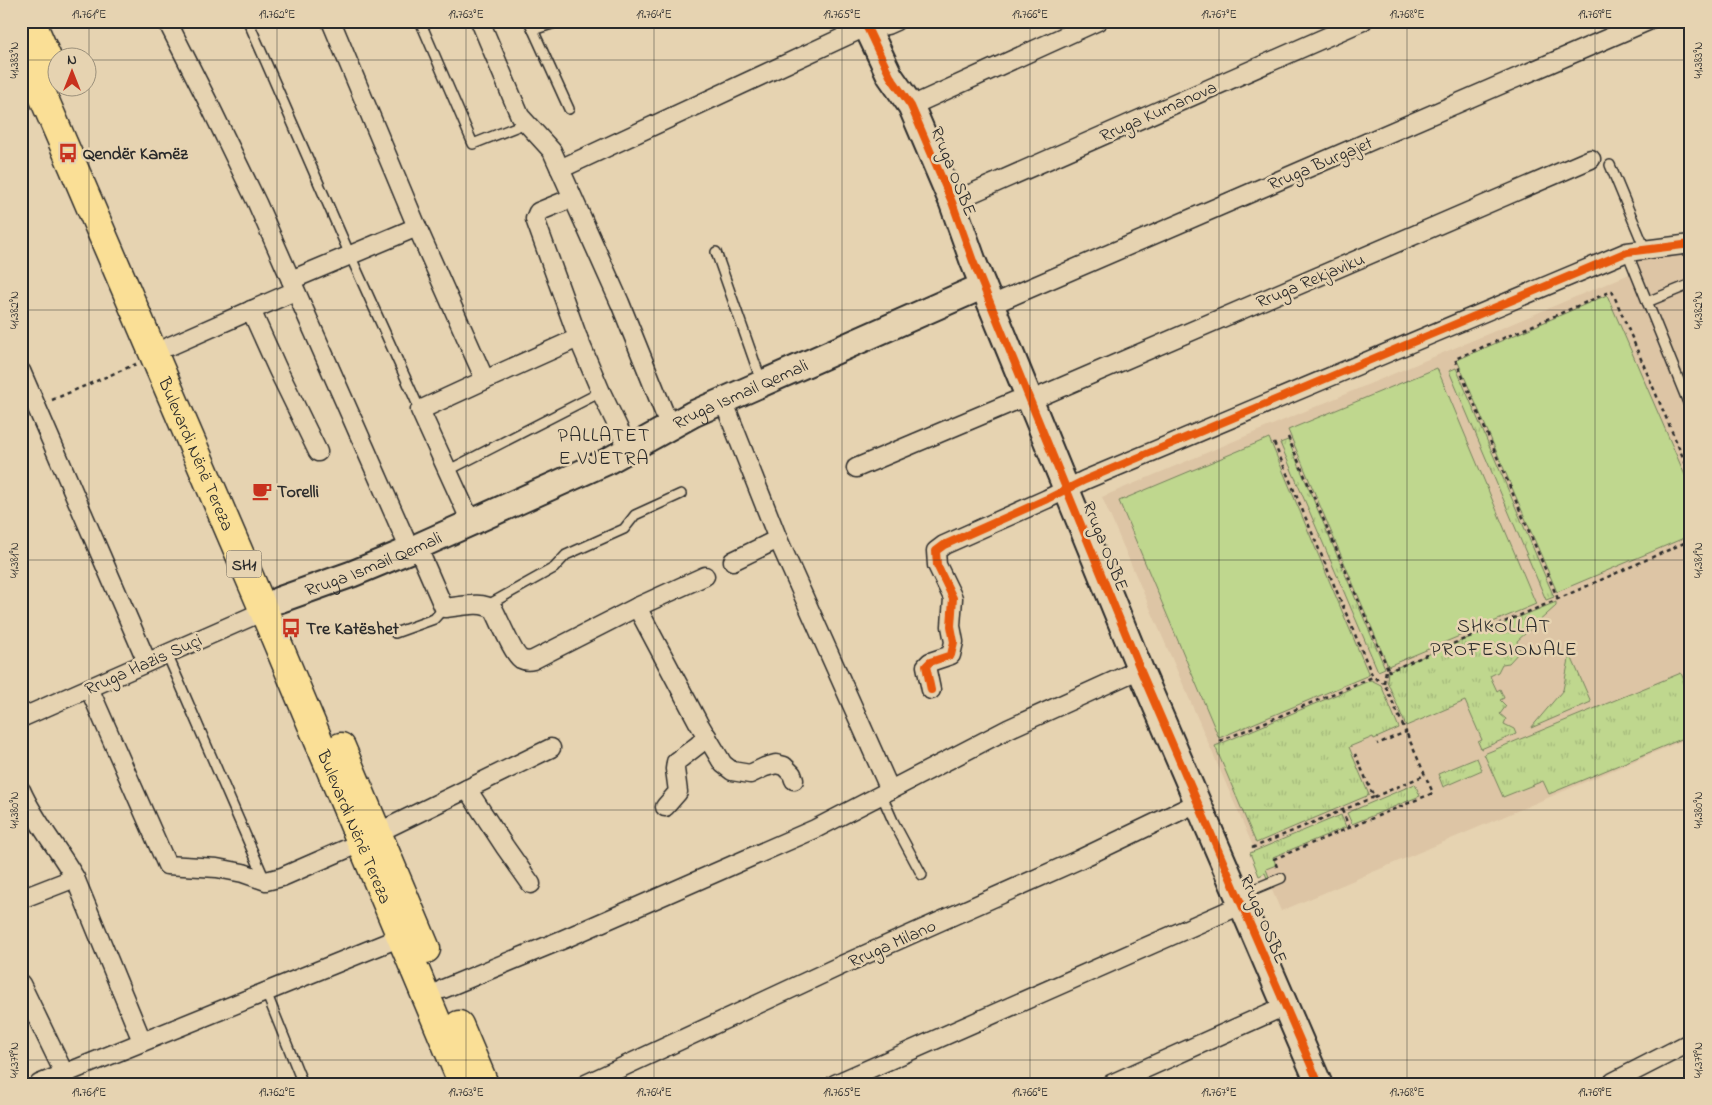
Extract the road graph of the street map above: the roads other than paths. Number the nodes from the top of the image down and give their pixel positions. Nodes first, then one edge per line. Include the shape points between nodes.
1 (31, 21) edge
2 (167, 21) edge
3 (248, 21) edge
4 (331, 21) edge
5 (420, 21) edge
6 (480, 21) edge
7 (530, 21) edge
8 (561, 21) edge
9 (896, 21) edge
10 (1098, 21) edge
11 (1363, 21) edge
12 (1648, 21) edge
13 (865, 25) edge
14 (534, 30) junction
15 (21, 45) edge
16 (38, 80) edge
17 (64, 98) edge
18 (911, 106) junction
19 (569, 109) dead end
20 (526, 123) junction
21 (1591, 159) dead end
22 (1610, 165) dead end
23 (560, 169) junction
24 (572, 198) junction
25 (952, 202) junction
26 (417, 227) junction
27 (1691, 244) edge
28 (1645, 249) junction
29 (716, 252) dead end
30 (1627, 252) junction
31 (350, 256) junction
32 (1691, 284) edge
33 (293, 286) junction
34 (987, 296) junction
35 (1647, 302) junction
36 (251, 310) junction
37 (578, 338) junction
38 (162, 351) junction
39 (21, 371) edge
40 (485, 380) junction
41 (762, 383) junction
42 (601, 392) junction
43 (1029, 398) junction
44 (723, 400) junction
45 (420, 410) junction
46 (1691, 410) edge
47 (670, 427) junction
48 (629, 450) junction
49 (318, 452) dead end
50 (856, 468) dead end
51 (447, 470) junction
52 (1067, 490) junction
53 (681, 494) dead end
54 (471, 522) junction
55 (778, 538) junction
56 (414, 548) junction
57 (734, 561) dead end
58 (705, 576) dead end
59 (272, 605) junction
60 (488, 605) junction
61 (637, 607) junction
62 (444, 608) junction
63 (395, 633) dead end
64 (167, 654) junction
65 (147, 662) junction
66 (1140, 668) junction
67 (89, 688) junction
68 (931, 690) dead end
69 (23, 713) edge
70 (706, 736) junction
71 (551, 748) dead end
72 (794, 780) dead end
73 (467, 789) junction
74 (21, 790) edge
75 (886, 793) junction
76 (1199, 802) junction
77 (665, 807) dead end
78 (369, 838) junction
79 (922, 874) dead end
80 (1280, 876) road end
81 (75, 878) junction
82 (266, 880) junction
83 (531, 884) dead end
84 (21, 899) edge
85 (1239, 900) junction
86 (401, 937) junction
87 (21, 984) edge
88 (443, 989) junction
89 (266, 992) junction
90 (1285, 1006) junction
91 (142, 1041) junction
92 (1691, 1042) edge
93 (64, 1073) junction
94 (1613, 1082) dead end
95 (480, 1083) edge
96 (39, 1084) edge
97 (303, 1084) edge
98 (586, 1084) edge
99 (835, 1084) edge
100 (1111, 1084) edge
101 (1319, 1084) edge

1 - 16 main road, Bulevardi Nënë Tereza / SH1
2 - 33 street via 249,186
3 - 31 lane
4 - 26 street
5 - 20 lane via 473,144
6 - 20 street via 520,116
7 - 14 lane
8 - 14 lane
9 - 13 street via 887,25
10 - 18 street
11 - 25 street, Rruga Kumanova
12 - 34 street, Rruga Burgajet
13 - 18 street, Rruga OSBE via 890,76
13 - 23 street
14 - 19 lane
15 - 16 main road, Bulevardi Nënë Tereza / SH1
16 - 38 main road, Bulevardi Nënë Tereza / SH1
17 - 38 main road, Bulevardi Nënë Tereza / SH1
18 - 25 street, Rruga OSBE
20 - 23 street via 552,151
21 - 43 street, Rruga Rekjaviku via 1050,392
22 - 28 lane
23 - 24 street
24 - 37 street via 538,212 535,220
24 - 47 street via 620,303
25 - 34 street, Rruga OSBE
26 - 31 street
26 - 40 street
27 - 28 street
28 - 30 street
29 - 41 lane
30 - 35 lane
30 - 52 street
31 - 33 street
31 - 45 lane
32 - 35 lane
33 - 36 street
33 - 56 street
34 - 41 street, Rruga Ismail Qemali
34 - 43 street, Rruga OSBE
35 - 46 lane
36 - 38 street
36 - 49 street
37 - 40 street
37 - 42 street
38 - 59 main road, Bulevardi Nënë Tereza / SH1
39 - 65 street
40 - 45 street
41 - 44 street, Rruga Ismail Qemali
42 - 48 street
42 - 51 lane
43 - 50 street, Rruga Rekjaviku
43 - 52 street, Rruga OSBE
44 - 47 street, Rruga Ismail Qemali
44 - 55 street
45 - 51 street
47 - 48 street, Rruga Ismail Qemali
48 - 54 street, Rruga Ismail Qemali
51 - 54 street
52 - 66 street, Rruga OSBE
52 - 68 street via 936,551 937,565 953,598 951,626 954,642 951,655 926,666
53 - 60 lane via 635,515 624,529 566,555 554,568
54 - 56 street, Rruga Ismail Qemali
55 - 57 street
55 - 75 street
56 - 59 street, Rruga Ismail Qemali
56 - 62 street
58 - 61 street
59 - 64 street, Rruga Hazis Suçi
59 - 78 main road, Bulevardi Nënë Tereza / SH1
60 - 61 street via 494,610 515,652 527,661
60 - 62 street
61 - 70 street
62 - 63 lane via 434,619
64 - 65 street, Rruga Hazis Suçi
64 - 82 lane
65 - 67 street, Rruga Hazis Suçi
66 - 75 street via 1008,728
66 - 76 street, Rruga OSBE
67 - 69 street, Rruga Hazis Suçi
67 - 82 street via 167,865 216,868
70 - 72 street via 723,764 732,770 750,774 776,764 784,766
70 - 77 street via 676,762 678,792
71 - 73 street
73 - 78 street
73 - 83 street
74 - 81 street
75 - 79 lane via 893,821
75 - 88 street via 806,833
76 - 85 street, Rruga OSBE
76 - 98 street, Rruga Milano
78 - 82 street via 282,877
78 - 86 main road, Bulevardi Nënë Tereza / SH1
78 - 88 main road, Bulevardi Nënë Tereza / SH1
80 - 85 lane
81 - 84 street
81 - 91 street
85 - 90 street, Rruga OSBE
85 - 99 street
86 - 89 street
86 - 95 main road, Bulevardi Nënë Tereza / SH1
87 - 93 street
88 - 95 main road, Bulevardi Nënë Tereza / SH1
89 - 91 street
89 - 97 lane
90 - 100 street
90 - 101 street, Rruga OSBE
91 - 93 street
92 - 94 street
93 - 96 street

